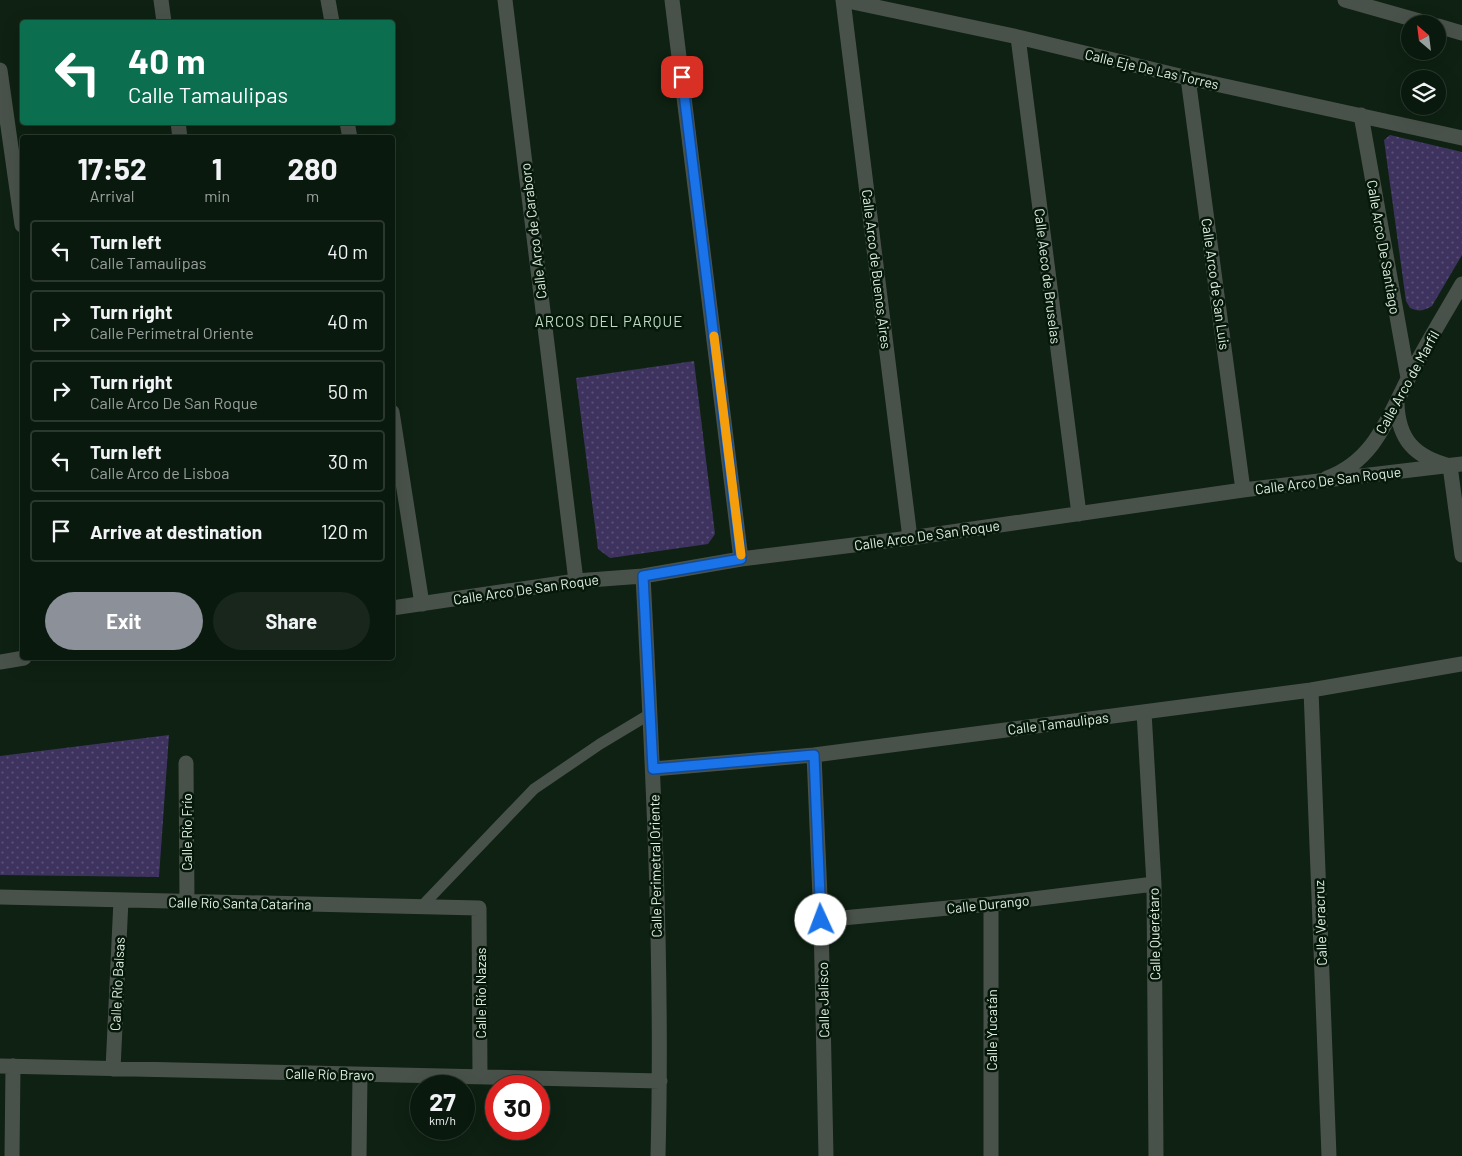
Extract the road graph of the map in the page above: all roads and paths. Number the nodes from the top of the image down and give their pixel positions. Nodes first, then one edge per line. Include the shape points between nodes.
1 (161, 0) edge
2 (328, 0) edge
3 (505, 0) edge
4 (672, 0) edge
5 (843, 0) edge
6 (1345, 0) edge
7 (1401, 16) edge
8 (164, 20) edge
9 (332, 20) edge
10 (1446, 28) edge
11 (1462, 33) edge
12 (1018, 37) junction
13 (0, 70) edge
14 (1188, 78) junction
15 (1361, 115) junction
16 (1462, 138) edge
17 (20, 211) edge
18 (1462, 284) edge
19 (1408, 378) junction
20 (1397, 403) junction
21 (395, 431) edge
22 (1456, 465) edge
23 (1314, 483) junction
24 (1244, 490) junction
25 (1078, 514) junction
26 (910, 538) junction
27 (1462, 555) edge
28 (741, 559) junction
29 (643, 576) junction
30 (576, 581) junction
31 (422, 604) junction
32 (395, 608) edge
33 (20, 659) edge
34 (0, 662) edge
35 (1462, 664) edge
36 (1311, 690) junction
37 (1144, 712) junction
38 (650, 714) junction
39 (814, 755) junction
40 (186, 762) dead end
41 (653, 769) junction
42 (1154, 884) junction
43 (0, 897) edge
44 (121, 900) junction
45 (187, 901) junction
46 (991, 904) junction
47 (421, 907) junction
48 (479, 908) joint
49 (821, 920) junction
50 (6, 1066) edge
51 (113, 1069) junction
52 (360, 1075) junction
53 (480, 1078) junction
54 (660, 1082) junction
55 (12, 1156) edge
56 (359, 1156) edge
57 (658, 1156) edge
58 (826, 1156) edge
59 (991, 1156) edge
60 (1156, 1156) edge
61 (1329, 1156) edge

1 - 8 street
2 - 9 street
3 - 30 street, Calle Arco de Caraboro
4 - 28 street
5 - 12 street, Calle Eje De Las Torres
5 - 26 street, Calle Arco de Buenos Aires
6 - 7 street
10 - 11 street
12 - 14 street, Calle Eje De Las Torres
12 - 25 street, Calle Aeco de Bruselas
13 - 17 street
14 - 15 street, Calle Eje De Las Torres
14 - 24 street, Calle Arco de San Luis
15 - 16 street, Calle Eje De Las Torres
15 - 19 street, Calle Arco De Santiago
18 - 19 street, Calle Arco de Marfil
19 - 20 street, Calle Arco de Marfil
20 - 22 street via 1401,431 1409,443 1435,462
20 - 23 street, Calle Arco de Marfil via 1383,429 1359,458 1332,476
21 - 31 street
22 - 23 street, Calle Arco De San Roque
22 - 27 street
23 - 24 street, Calle Arco De San Roque
24 - 25 street, Calle Arco De San Roque
25 - 26 street, Calle Arco De San Roque
26 - 28 street, Calle Arco De San Roque
28 - 29 street, Calle Arco De San Roque
29 - 30 street, Calle Arco De San Roque
29 - 38 street, Calle Perimetral Oriente
30 - 31 street, Calle Arco De San Roque
31 - 32 street, Calle Arco De San Roque
33 - 34 street
35 - 36 street, Calle Tamaulipas
36 - 37 street, Calle Tamaulipas
36 - 61 street, Calle Veracruz
37 - 39 street, Calle Tamaulipas
37 - 42 street, Calle Querétaro
38 - 41 street, Calle Perimetral Oriente
38 - 47 lane via 534,789
39 - 41 street, Calle Tamaulipas
39 - 49 street, Calle Jalisco
40 - 45 street, Calle Río Frío
41 - 54 street, Calle Perimetral Oriente
42 - 46 street, Calle Durango
42 - 60 street, Calle Querétaro
43 - 44 street, Calle Río Santa Catarina
44 - 45 street, Calle Río Santa Catarina
44 - 51 street, Calle Río Balsas
45 - 47 street, Calle Río Santa Catarina
46 - 49 street, Calle Durango
46 - 59 street, Calle Yucatán
47 - 48 street, Calle Río Santa Catarina
48 - 53 street, Calle Río Nazas
49 - 58 street, Calle Jalisco
50 - 51 street, Calle Río Bravo
50 - 55 street
51 - 52 street, Calle Río Bravo
52 - 53 street, Calle Río Bravo
52 - 56 street
53 - 54 street, Calle Río Bravo
54 - 57 street, Calle Perimetral Oriente

